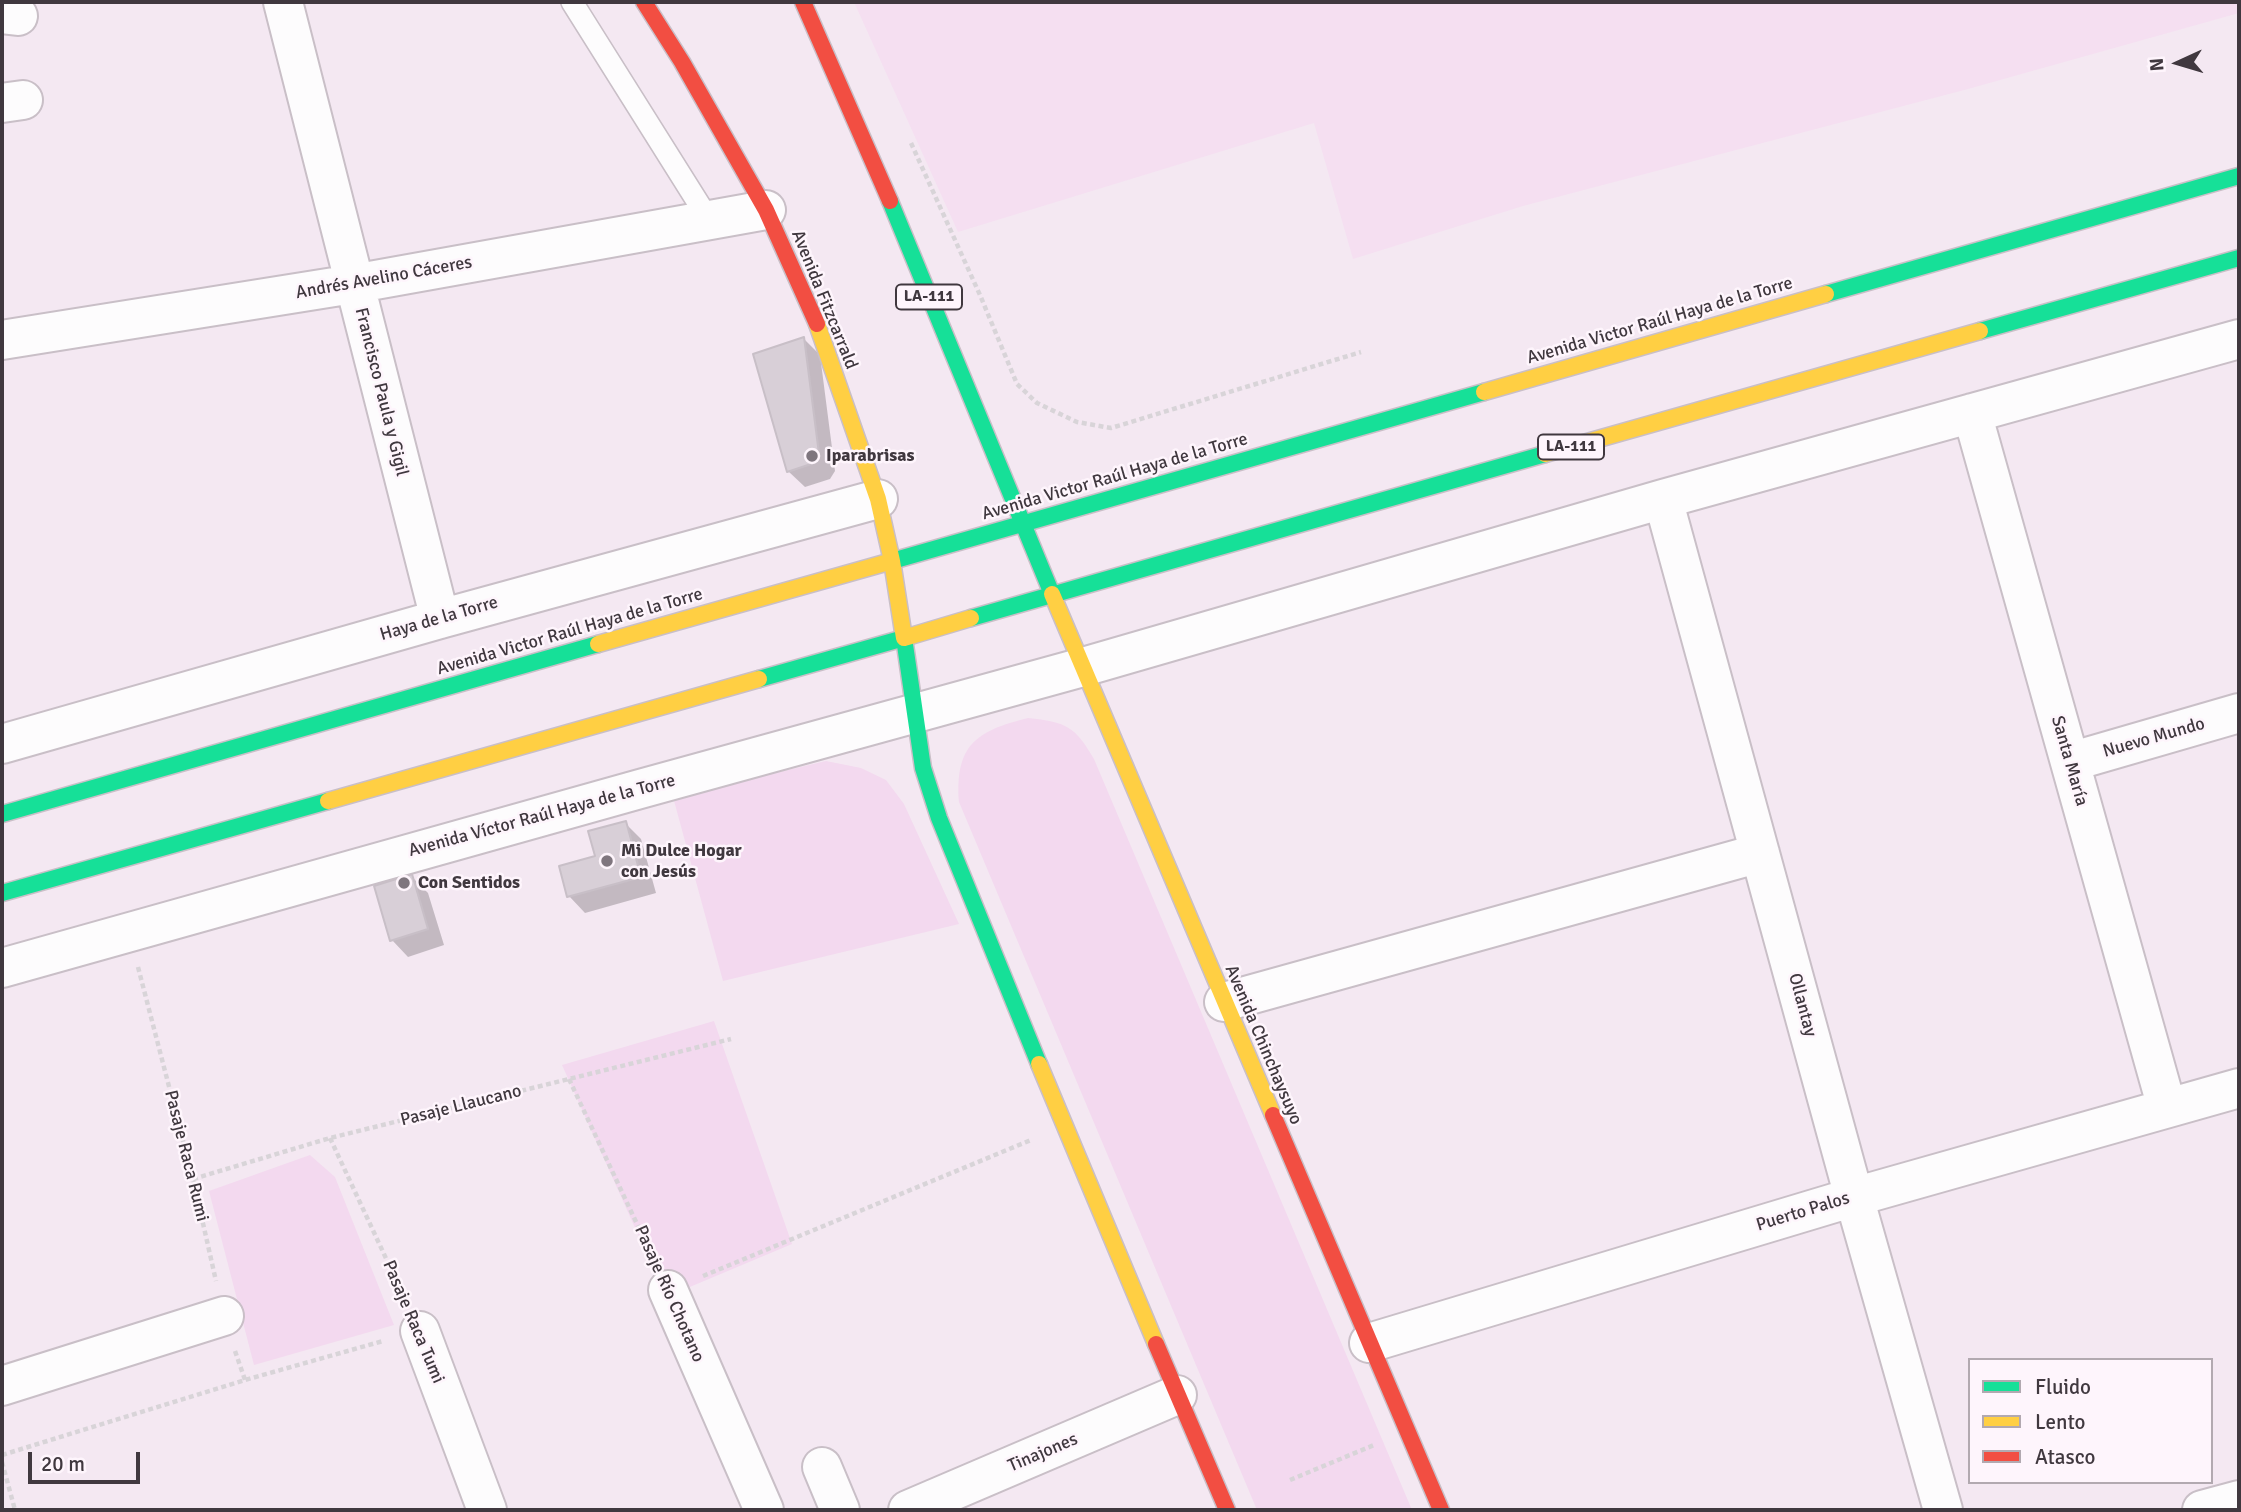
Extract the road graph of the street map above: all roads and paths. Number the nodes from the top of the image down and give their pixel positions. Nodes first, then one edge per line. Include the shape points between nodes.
1 (283, 2) edge
2 (572, 2) edge
3 (644, 2) edge
4 (803, 2) edge
5 (908, 136) dead end
6 (2239, 176) edge
7 (766, 210) junction
8 (709, 220) junction
9 (2239, 258) edge
10 (353, 284) junction
11 (2239, 339) edge
12 (2, 340) edge
13 (1361, 352) dead end
14 (1972, 413) junction
15 (878, 499) junction
16 (1663, 499) junction
17 (1022, 523) junction
18 (892, 561) junction
19 (1052, 594) junction
20 (440, 619) junction
21 (904, 638) junction
22 (1083, 667) junction
23 (2239, 713) edge
24 (914, 715) junction
25 (2, 744) edge
26 (2070, 762) junction
27 (2, 814) edge
28 (1760, 853) junction
29 (2, 893) edge
30 (129, 931) junction
31 (2, 968) edge
32 (1224, 1002) junction
33 (731, 1039) dead end
34 (569, 1079) junction
35 (2239, 1088) edge
36 (2167, 1108) junction
37 (1064, 1126) junction
38 (330, 1138) junction
39 (193, 1179) junction
40 (1854, 1197) junction
41 (668, 1290) junction
42 (224, 1316) junction
43 (420, 1331) junction
44 (1369, 1343) junction
45 (245, 1380) junction
46 (2, 1386) edge
47 (1177, 1395) junction
48 (1407, 1431) junction
49 (2, 1455) edge
50 (2, 1462) edge
51 (822, 1467) dead end
52 (1290, 1480) dead end
53 (2239, 1500) edge
54 (15, 1510) edge
55 (487, 1510) edge
56 (764, 1510) edge
57 (840, 1510) edge
58 (908, 1510) edge
59 (1227, 1510) edge
60 (1441, 1510) edge
61 (1943, 1510) edge
62 (2202, 1510) edge

1 - 10 street, Francisco Paula y Gigil
2 - 8 lane
3 - 7 main road, Avenida Fitzcarrald
4 - 17 main road, LA-111
5 - 13 path via 1017,384 1037,403 1077,422 1111,428
6 - 17 main road, Avenida Victor Raúl Haya de la Torre
7 - 8 street, Andrés Avelino Cáceres
7 - 15 main road, Avenida Fitzcarrald via 815,318
8 - 10 street, Andrés Avelino Cáceres
9 - 19 main road, LA-111
10 - 12 street, Andrés Avelino Cáceres
10 - 20 street, Francisco Paula y Gigil
11 - 14 street, Avenida Víctor Raúl Haya de la Torre
14 - 16 street, Avenida Víctor Raúl Haya de la Torre
14 - 26 street, Santa María
15 - 18 main road, Avenida Fitzcarrald
15 - 20 street, Haya de la Torre
16 - 22 street, Avenida Víctor Raúl Haya de la Torre
16 - 28 street, Ollantay
17 - 18 main road, Avenida Victor Raúl Haya de la Torre
17 - 19 main road, LA-111
18 - 21 main road, Avenida Fitzcarrald
18 - 27 main road, Avenida Victor Raúl Haya de la Torre
19 - 21 main road, LA-111
19 - 22 main road, Avenida Chinchaysuyo
20 - 25 street, Haya de la Torre
21 - 24 main road
21 - 29 main road
22 - 24 street, Avenida Víctor Raúl Haya de la Torre
22 - 32 main road, Avenida Chinchaysuyo
23 - 26 street, Nuevo Mundo
24 - 30 street, Avenida Víctor Raúl Haya de la Torre
24 - 37 main road via 923,768 939,818
26 - 36 street, Santa María
28 - 32 street
28 - 40 street, Ollantay
30 - 31 street, Avenida Víctor Raúl Haya de la Torre
30 - 39 path, Pasaje Raca Rumi
32 - 44 main road, Avenida Chinchaysuyo
33 - 34 path, Pasaje Llaucano
34 - 38 path, Pasaje Llaucano
34 - 41 path, Pasaje Río Chotano
35 - 36 street, Puerto Palos
36 - 40 street, Puerto Palos
37 - 41 path
37 - 47 main road
38 - 39 path, Pasaje Llaucano
38 - 43 path, Pasaje Raca Tumi
39 - 42 path, Pasaje Raca Rumi
40 - 44 street, Puerto Palos
40 - 61 street, Ollantay
41 - 56 street, Pasaje Río Chotano
42 - 45 path, Pasaje Raca Rumi
42 - 46 street
43 - 45 path
43 - 55 street, Pasaje Raca Tumi
44 - 48 main road, Avenida Chinchaysuyo
45 - 49 path
47 - 58 street, Tinajones
47 - 59 main road
48 - 52 path
48 - 60 main road, Avenida Chinchaysuyo
50 - 54 path
51 - 57 street
53 - 62 street

